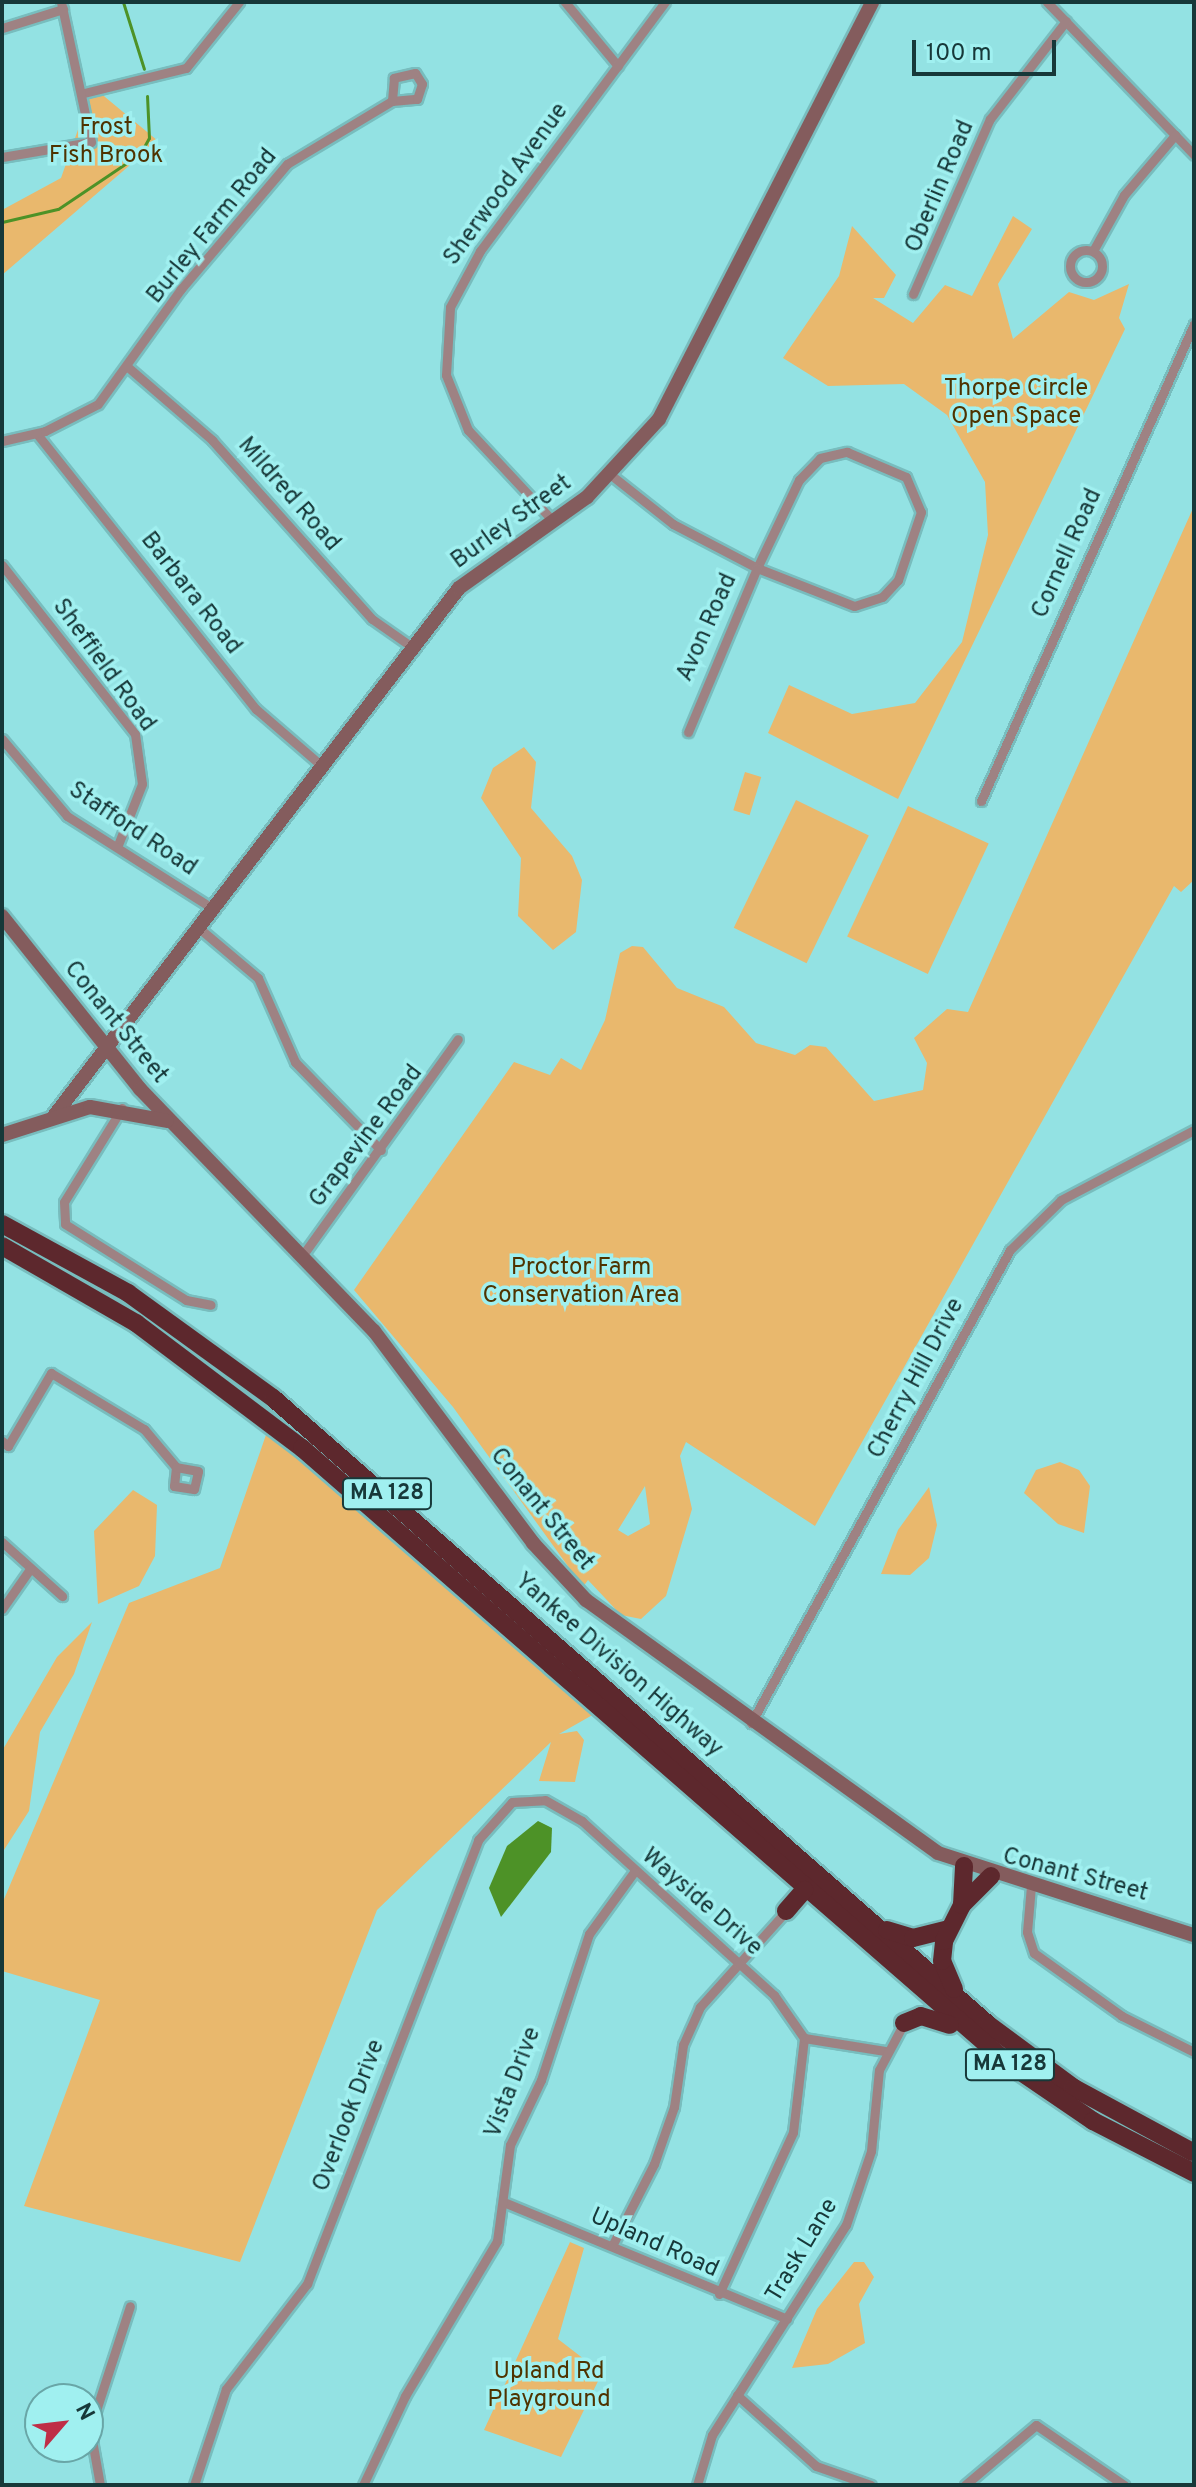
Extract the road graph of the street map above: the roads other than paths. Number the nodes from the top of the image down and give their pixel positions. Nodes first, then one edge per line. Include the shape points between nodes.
1 (239, 2) edge
2 (565, 2) edge
3 (665, 2) edge
4 (872, 2) edge
5 (1047, 2) edge
6 (62, 5) edge
7 (1066, 21) junction
8 (2, 28) edge
9 (618, 66) junction
10 (84, 93) junction
11 (392, 101) dead end
12 (1175, 135) junction
13 (1194, 155) edge
14 (2, 157) edge
15 (1093, 251) dead end
16 (913, 294) dead end
17 (1194, 324) edge
18 (129, 368) junction
19 (37, 434) junction
20 (2, 441) edge
21 (611, 475) junction
22 (553, 521) junction
23 (2, 565) edge
24 (757, 568) junction
25 (415, 649) junction
26 (688, 732) dead end
27 (2, 739) edge
28 (323, 767) junction
29 (981, 801) dead end
30 (118, 845) junction
31 (215, 910) junction
32 (2, 916) edge
33 (200, 929) junction
34 (458, 1039) dead end
35 (107, 1049) junction
36 (122, 1108) junction
37 (54, 1116) junction
38 (170, 1122) junction
39 (1194, 1130) edge
40 (2, 1135) edge
41 (381, 1150) junction
42 (2, 1224) edge
43 (2, 1246) edge
44 (302, 1256) junction
45 (211, 1305) dead end
46 (2, 1441) edge
47 (176, 1467) dead end
48 (2, 1542) edge
49 (30, 1569) junction
50 (62, 1596) dead end
51 (2, 1609) edge
52 (751, 1723) junction
53 (562, 1806) joint
54 (964, 1866) junction
55 (634, 1872) junction
56 (991, 1876) junction
57 (1031, 1886) junction
58 (804, 1890) junction
59 (962, 1905) junction
60 (786, 1911) joint
61 (875, 1924) junction
62 (948, 1929) junction
63 (1194, 1935) edge
64 (878, 1955) junction
65 (741, 1965) junction
66 (964, 2003) junction
67 (904, 2023) junction
68 (804, 2038) junction
69 (980, 2041) junction
70 (885, 2051) junction
71 (1194, 2052) edge
72 (1194, 2153) edge
73 (1194, 2173) edge
74 (506, 2203) junction
75 (612, 2246) junction
76 (719, 2294) junction
77 (130, 2306) dead end
78 (787, 2319) junction
79 (737, 2395) junction
80 (100, 2485) edge
81 (194, 2485) edge
82 (363, 2485) edge
83 (697, 2485) edge
84 (871, 2485) edge
85 (965, 2485) edge
86 (1124, 2485) edge

1 - 10 street via 186,68
2 - 9 street
3 - 9 street, Sherwood Avenue
4 - 21 main road, Burley Street via 685,377
5 - 7 street
6 - 8 street
6 - 10 street
7 - 12 street
7 - 16 street, Oberlin Road via 990,119
9 - 22 street, Sherwood Avenue via 473,261 446,329 446,375 468,430
10 - 14 street via 91,142
11 - 18 street, Burley Farm Road via 287,164 181,289
12 - 13 street
12 - 15 street via 1124,195
17 - 29 street, Cornell Road
18 - 19 street, Burley Farm Road via 98,404
18 - 25 street, Mildred Road via 212,440 372,619
19 - 20 street, Burley Farm Road
19 - 28 street, Barbara Road via 256,709
21 - 22 main road, Burley Street
21 - 24 street, Avon Road via 673,524
22 - 25 main road, Burley Street via 480,567
23 - 30 street, Sheffield Road via 135,734 142,784
24 - 24 street via 843,605 882,597 898,580 922,526 915,488 862,455 820,458 799,480
24 - 26 street, Avon Road
25 - 28 main road, Burley Street
27 - 30 street, Stafford Road via 54,805
28 - 31 main road, Burley Street
30 - 31 street, Stafford Road
31 - 33 main road, Burley Street
32 - 35 main road, Conant Street
33 - 35 main road, Burley Street
33 - 41 street via 258,978 295,1062
34 - 41 street, Grapevine Road
35 - 37 main road, Burley Street
35 - 38 main road, Conant Street
36 - 37 main road
36 - 38 main road
36 - 45 street via 64,1202 65,1224 186,1300
37 - 40 main road
38 - 44 main road, Conant Street
39 - 52 street, Cherry Hill Drive via 1061,1200 1010,1250
41 - 44 street, Grapevine Road
42 - 61 highway, Yankee Division Highway / MA 128 via 159,1313 300,1420
43 - 58 highway, Yankee Division Highway / MA 128 via 146,1330 302,1448
44 - 52 main road, Conant Street via 382,1340 562,1577
46 - 47 street via 8,1446 51,1373 144,1429
48 - 49 street
49 - 50 street
49 - 51 street
52 - 54 main road, Conant Street
53 - 55 street, Wayside Drive
53 - 81 street, Overlook Drive via 512,1802 485,1824 307,2284 226,2389
54 - 56 main road, Conant Street
54 - 59 highway
55 - 65 street, Wayside Drive
55 - 74 street, Vista Drive via 589,1934 541,2080 510,2145
56 - 57 main road, Conant Street
56 - 59 highway
57 - 63 main road, Conant Street
57 - 71 street via 1027,1932 1034,1953 1122,2016
58 - 60 highway
58 - 64 highway, Yankee Division Highway / MA 128
59 - 62 highway
60 - 65 street
61 - 62 highway via 913,1938
61 - 66 highway, Yankee Division Highway / MA 128
62 - 66 highway via 942,1961
64 - 67 highway via 908,1995
64 - 69 highway, Yankee Division Highway / MA 128
65 - 68 street, Wayside Drive via 786,2007
65 - 75 street via 689,2031 666,2129
66 - 72 highway, Yankee Division Highway / MA 128 via 1054,2074
67 - 69 highway via 930,2016
67 - 70 street, Trask Lane
68 - 70 street
68 - 76 street via 793,2132
69 - 73 highway, Yankee Division Highway / MA 128 via 1064,2103
70 - 78 street, Trask Lane via 871,2151 856,2201
74 - 75 street, Upland Road
74 - 82 street, Vista Drive via 497,2241 405,2396
75 - 76 street, Upland Road
76 - 78 street, Upland Road
77 - 80 street via 90,2429
78 - 79 street, Trask Lane
79 - 83 street, Trask Lane via 712,2435
79 - 84 street via 816,2466
85 - 86 street via 1022,2433 1047,2426

